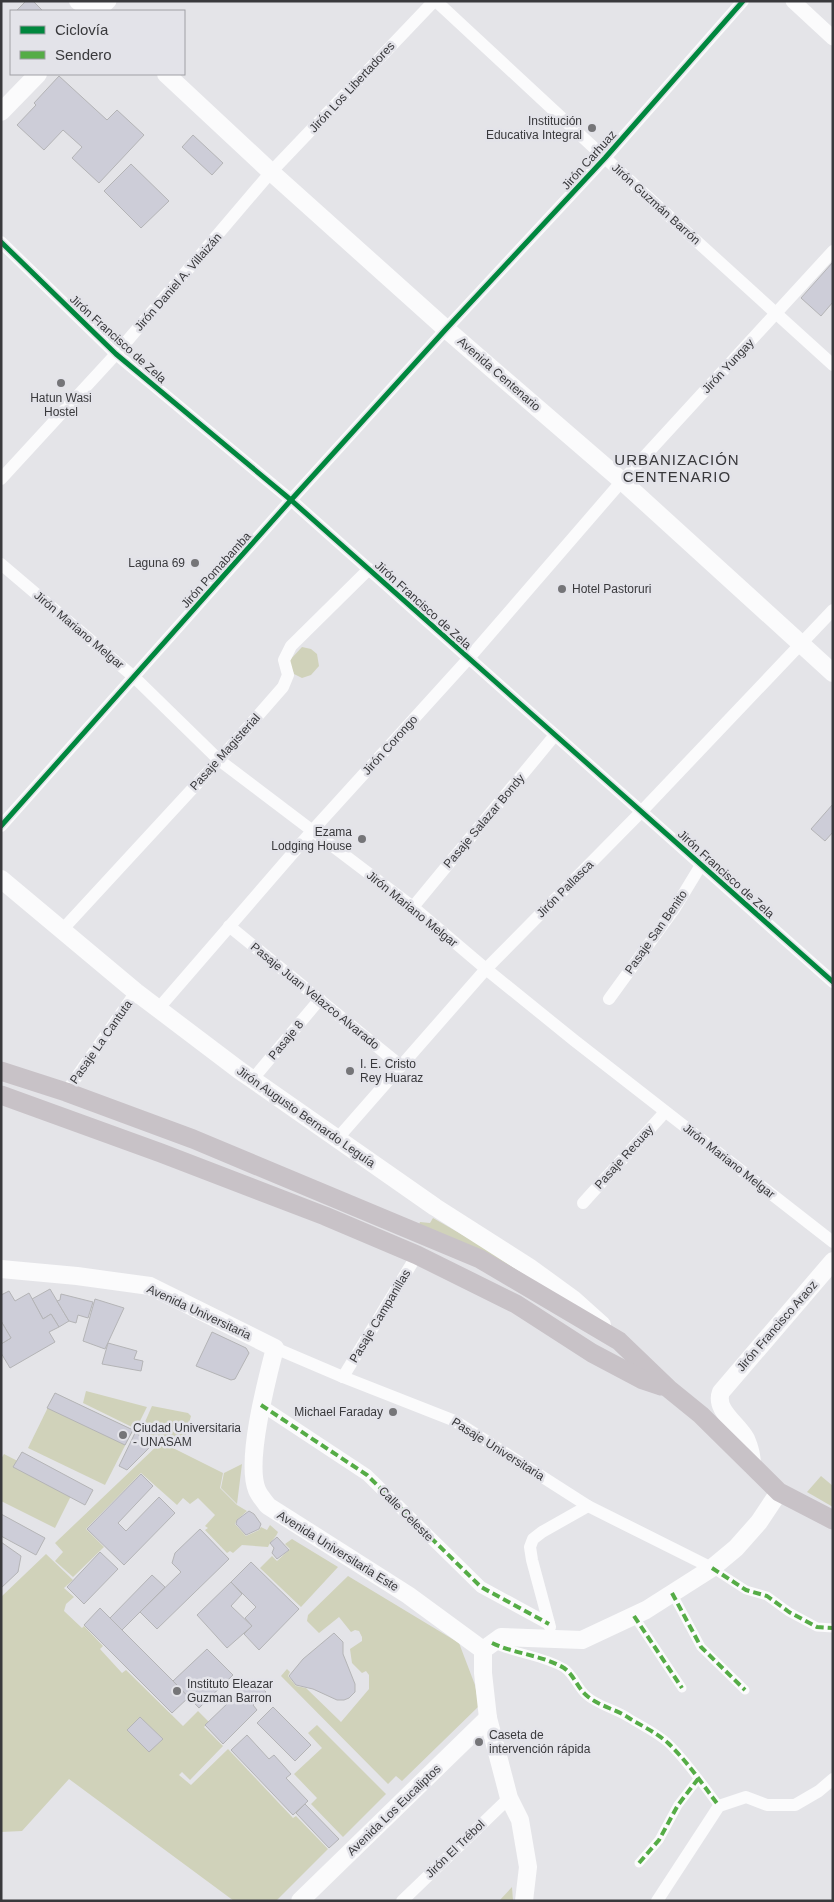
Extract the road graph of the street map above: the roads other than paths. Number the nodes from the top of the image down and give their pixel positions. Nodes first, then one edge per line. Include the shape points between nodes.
1 (78, 1) edge
2 (109, 1) edge
3 (435, 1) edge
4 (743, 1) edge
5 (793, 1) edge
6 (97, 10) edge
7 (100, 10) edge
8 (833, 38) edge
9 (37, 75) edge
10 (167, 75) edge
11 (1, 112) edge
12 (604, 158) junction
13 (271, 172) junction
14 (1, 242) edge
15 (833, 251) edge
16 (776, 314) junction
17 (446, 329) junction
18 (116, 354) junction
19 (833, 365) edge
20 (1, 479) edge
21 (622, 481) junction
22 (291, 500) junction
23 (1, 564) edge
24 (369, 569) junction
25 (833, 610) edge
26 (801, 645) junction
27 (469, 658) junction
28 (833, 673) edge
29 (134, 677) junction
30 (555, 735) junction
31 (219, 760) junction
32 (641, 812) junction
33 (1, 826) edge
34 (312, 831) junction
35 (701, 865) junction
36 (1, 880) edge
37 (413, 907) junction
38 (229, 926) junction
39 (63, 929) junction
40 (486, 969) junction
41 (833, 982) edge
42 (136, 992) junction
43 (320, 999) junction
44 (608, 999) dead end
45 (158, 1009) junction
46 (401, 1066) junction
47 (1, 1071) edge
48 (252, 1080) junction
49 (66, 1092) junction
50 (1, 1095) edge
51 (665, 1112) junction
52 (337, 1139) junction
53 (582, 1203) dead end
54 (833, 1242) edge
55 (417, 1255) junction
56 (833, 1261) edge
57 (1, 1269) edge
58 (619, 1341) junction
59 (275, 1348) junction
60 (343, 1377) junction
61 (669, 1389) junction
62 (261, 1406) junction
63 (747, 1461) junction
64 (779, 1492) junction
65 (588, 1506) junction
66 (833, 1520) edge
67 (712, 1568) junction
68 (672, 1593) junction
69 (634, 1616) junction
70 (833, 1628) edge
71 (552, 1632) junction
72 (492, 1643) junction
73 (682, 1688) dead end
74 (745, 1690) dead end
75 (488, 1718) junction
76 (698, 1778) junction
77 (833, 1778) edge
78 (509, 1798) junction
79 (718, 1806) junction
80 (639, 1864) dead end
81 (300, 1901) edge
82 (402, 1901) edge
83 (524, 1901) edge
84 (657, 1901) edge

1 - 6 main road
2 - 7 street
3 - 12 street, Jirón Guzmán Barrón
3 - 13 street, Jirón Los Libertadores
4 - 12 street, Jirón Carhuaz
5 - 8 street
9 - 11 main road
10 - 13 main road, Avenida Centenario
12 - 16 street, Jirón Guzmán Barrón
12 - 17 street, Jirón Carhuaz
13 - 17 main road, Avenida Centenario
13 - 18 street, Jirón Daniel A. Villaizán
14 - 18 street, Jirón Francisco de Zela
15 - 16 street, Jirón Yungay
16 - 19 street, Jirón Guzmán Barrón
16 - 21 street, Jirón Yungay
17 - 21 main road, Avenida Centenario
17 - 22 street, Jirón Pomabamba
18 - 20 street, Jirón Daniel A. Villaizán
18 - 22 street, Jirón Francisco de Zela
21 - 26 main road, Avenida Centenario
21 - 27 street, Jirón Corongo
22 - 24 street, Jirón Francisco de Zela
22 - 29 street, Jirón Pomabamba
23 - 29 street, Jirón Mariano Melgar
24 - 27 street, Jirón Francisco de Zela
24 - 31 street, Pasaje Magisterial via 291,646 284,660 288,675 283,687
25 - 26 street, Jirón Pallasca
26 - 28 main road, Avenida Centenario
26 - 32 street, Jirón Pallasca
27 - 30 street, Jirón Francisco de Zela
27 - 34 street, Jirón Corongo
29 - 31 street, Jirón Mariano Melgar
29 - 33 street, Jirón Pomabamba
30 - 32 street, Jirón Francisco de Zela
30 - 37 street, Pasaje Salazar Bondy
31 - 34 street, Jirón Mariano Melgar
31 - 39 street, Pasaje Magisterial
32 - 35 street, Jirón Francisco de Zela
32 - 40 street, Jirón Pallasca
34 - 37 street, Jirón Mariano Melgar
34 - 38 street, Jirón Corongo
35 - 41 street, Jirón Francisco de Zela
35 - 44 street, Pasaje San Benito via 675,908
36 - 39 main road, Jirón Augusto Bernardo Leguía
37 - 40 street, Jirón Mariano Melgar
38 - 43 street, Pasaje Juan Velazco Alvarado
38 - 45 street, Jirón Corongo
39 - 42 main road, Jirón Augusto Bernardo Leguía
40 - 46 street, Jirón Pallasca
40 - 51 street, Jirón Mariano Melgar
42 - 45 main road, Jirón Augusto Bernardo Leguía
42 - 49 street, Pasaje La Cantuta
43 - 46 street, Pasaje Juan Velazco Alvarado
43 - 48 street, Pasaje 8
45 - 48 main road, Jirón Augusto Bernardo Leguía
46 - 52 street, Jirón Pallasca
47 - 49 main road
48 - 52 main road, Jirón Augusto Bernardo Leguía
49 - 58 main road via 194,1139 480,1259
50 - 55 main road via 161,1152
51 - 53 street, Pasaje Recuay
51 - 54 street, Jirón Mariano Melgar
52 - 58 main road, Jirón Augusto Bernardo Leguía via 435,1207 529,1266 574,1299
55 - 60 street, Pasaje Campanillas
55 - 61 main road via 516,1304 592,1353
56 - 63 main road, Jirón Francisco Araoz via 720,1392 721,1407 745,1437 752,1455
57 - 59 main road, Avenida Universitaria via 150,1286
58 - 61 main road
59 - 60 street, Pasaje Universitaria
59 - 62 main road, Avenida Universitaria Este
60 - 65 street, Pasaje Universitaria via 455,1421
61 - 63 main road via 696,1410
62 - 71 street, Calle Celeste via 366,1475 481,1587
62 - 72 main road, Avenida Universitaria Este via 253,1466 256,1490 268,1506 408,1594 468,1639
63 - 64 main road
64 - 66 main road
64 - 67 main road via 759,1522
65 - 67 street, Pasaje Universitaria
65 - 71 street via 542,1532 530,1547
67 - 68 main road
67 - 70 street via 746,1590 767,1596 817,1627
68 - 69 main road
68 - 74 street via 701,1648
69 - 71 main road via 582,1640
69 - 73 street
71 - 72 main road
72 - 75 main road via 483,1673
72 - 76 street via 508,1651 542,1658 565,1669 585,1694 619,1711 668,1743
75 - 78 main road
75 - 81 main road, Avenida Los Eucaliptos
76 - 79 street
76 - 80 street via 678,1805 659,1840
77 - 79 street via 795,1805 767,1805 746,1797
78 - 82 street, Jirón El Trébol
78 - 83 main road via 520,1820 528,1867
79 - 84 street

